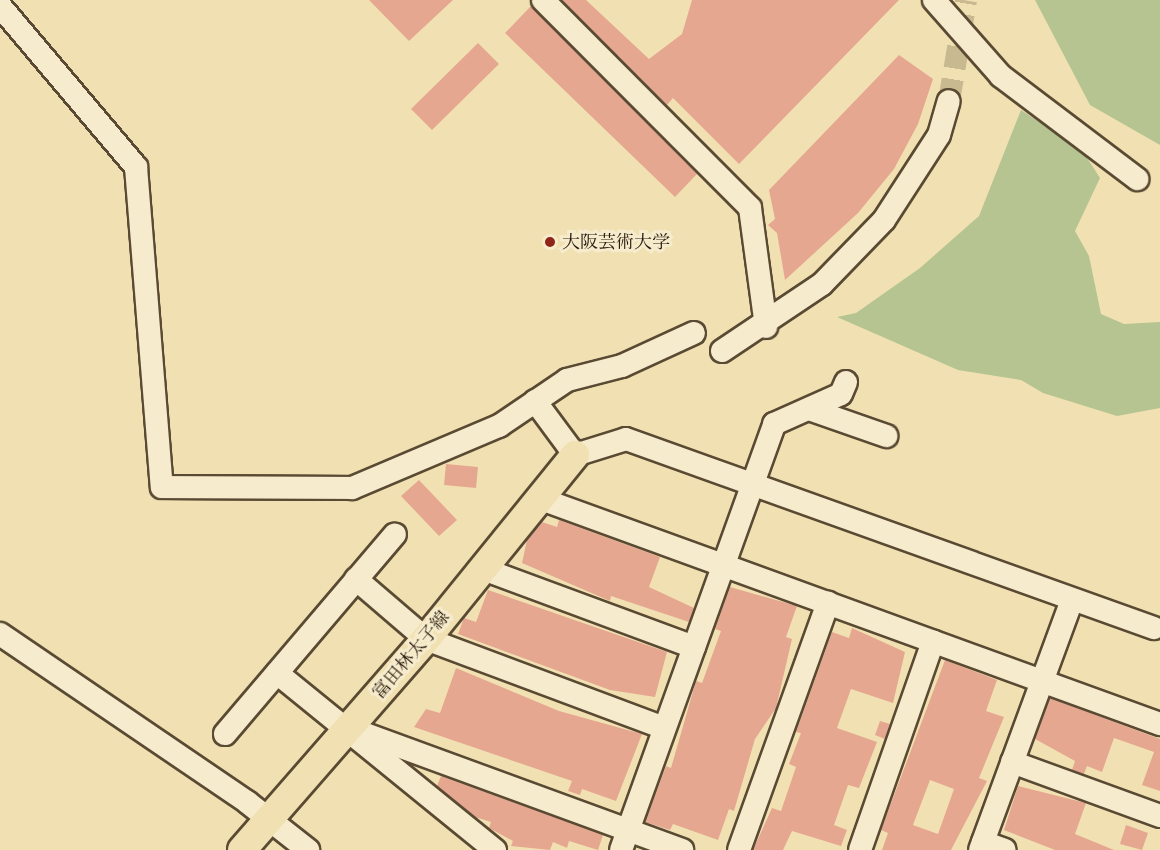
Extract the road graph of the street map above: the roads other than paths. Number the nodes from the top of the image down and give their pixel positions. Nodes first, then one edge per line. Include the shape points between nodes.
1 (543, 0) edge
2 (934, 0) edge
3 (0, 6) edge
4 (949, 101) tunnel mouth
5 (1137, 179) dead end
6 (766, 327) junction
7 (693, 333) dead end
8 (722, 351) dead end
9 (846, 382) dead end
10 (535, 401) junction
11 (809, 409) junction
12 (886, 436) dead end
13 (575, 455) junction
14 (753, 483) junction
15 (541, 499) junction
16 (394, 534) dead end
17 (724, 566) junction
18 (483, 569) junction
19 (356, 579) junction
20 (1072, 600) junction
21 (828, 603) junction
22 (1154, 628) dead end
23 (7, 639) edge
24 (426, 639) junction
25 (933, 641) junction
26 (694, 647) junction
27 (277, 673) junction
28 (1042, 681) junction
29 (1160, 724) edge
30 (349, 728) junction
31 (664, 728) junction
32 (225, 734) dead end
33 (1012, 762) junction
34 (1160, 816) edge
35 (268, 818) junction
36 (625, 840) edge
37 (982, 846) edge
38 (242, 850) edge
39 (308, 850) edge
40 (495, 850) edge
41 (682, 850) edge
42 (739, 850) edge
43 (860, 850) edge
44 (1005, 850) edge

1 - 6 street via 750,208
2 - 5 street via 1001,76
3 - 10 street via 136,167 162,487 352,488 499,426
4 - 6 street via 939,135 884,220 822,284
6 - 8 street
7 - 10 street via 622,366 567,380
9 - 11 street via 841,394
10 - 13 street
11 - 12 street
11 - 14 street via 774,424
13 - 14 street via 626,439
13 - 15 main road, 富田林太子線
14 - 17 street
14 - 20 street
15 - 17 street
15 - 18 main road, 富田林太子線
16 - 19 street
17 - 21 street
17 - 26 street
18 - 24 main road, 富田林太子線
18 - 26 street
19 - 24 street
19 - 27 street
20 - 22 street
20 - 28 street
21 - 25 street
21 - 42 street
23 - 35 street
24 - 30 main road, 富田林太子線
24 - 31 street
25 - 28 street
25 - 43 street
26 - 31 street
27 - 30 street
27 - 32 street
28 - 29 street
28 - 33 street
30 - 35 main road, 富田林太子線
30 - 36 street
30 - 40 street
31 - 36 street
33 - 34 street
33 - 37 street
35 - 38 main road, 富田林太子線
35 - 39 street
36 - 41 street
37 - 44 street

